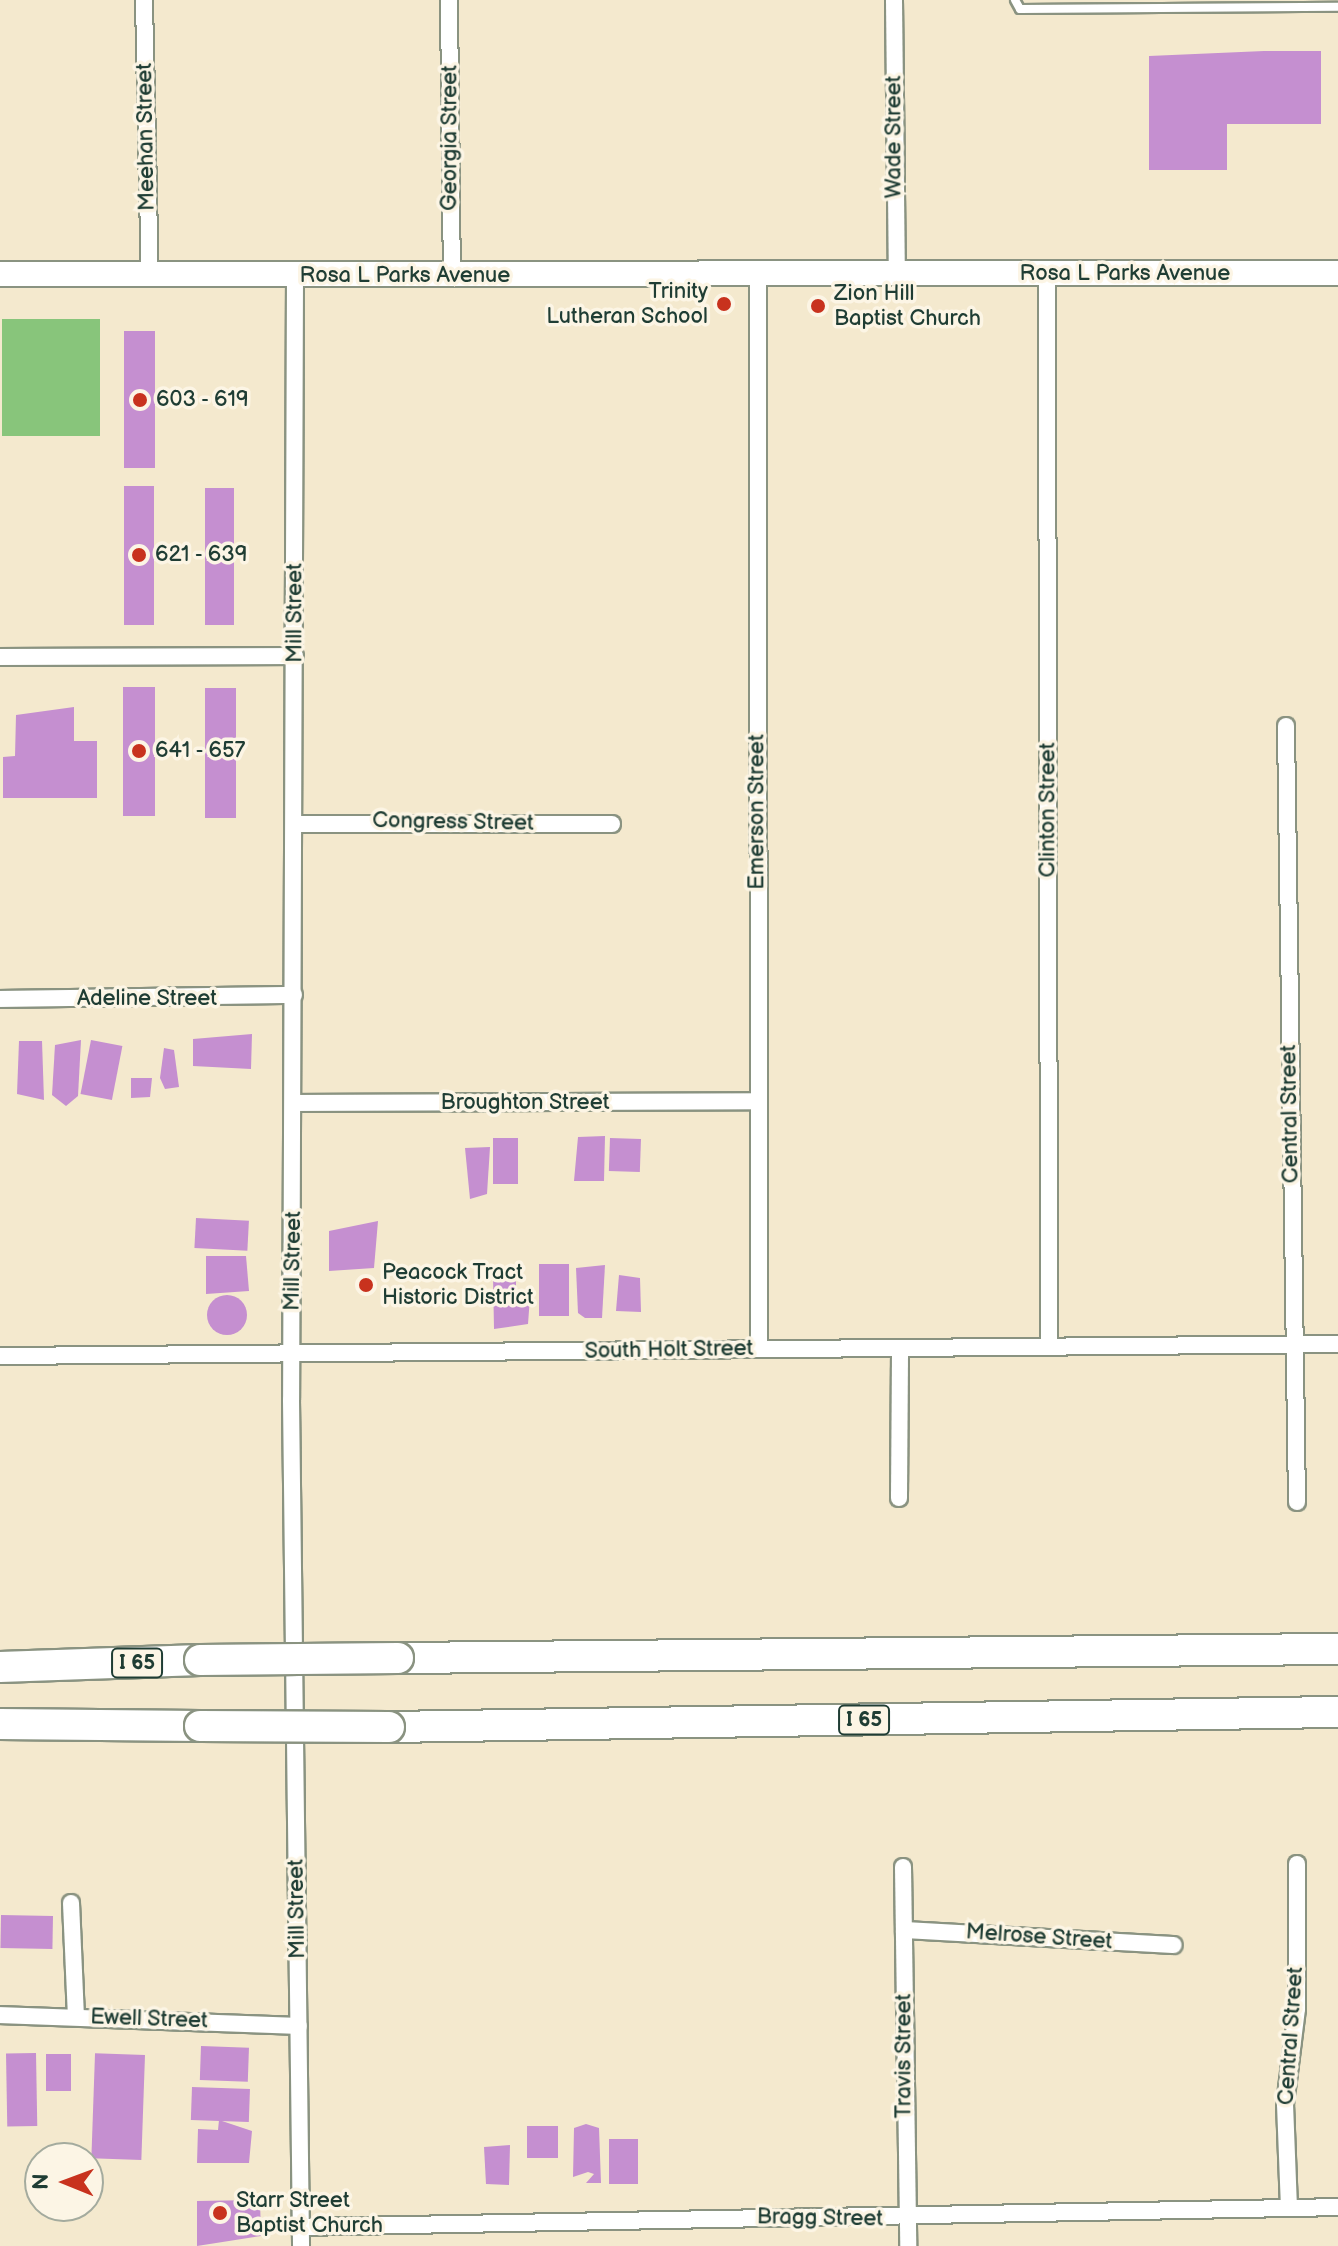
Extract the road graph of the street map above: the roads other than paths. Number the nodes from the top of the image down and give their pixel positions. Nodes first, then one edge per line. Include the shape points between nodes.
1 (144, 0) edge
2 (449, 0) edge
3 (894, 0) edge
4 (1015, 0) edge
5 (1338, 7) edge
6 (1338, 273) edge
7 (0, 274) edge
8 (897, 274) junction
9 (1047, 274) junction
10 (150, 275) junction
11 (452, 275) junction
12 (758, 275) junction
13 (295, 277) junction
14 (295, 656) junction
15 (0, 657) edge
16 (1286, 726) dead end
17 (294, 824) junction
18 (612, 824) dead end
19 (294, 995) junction
20 (0, 999) edge
21 (756, 1101) junction
22 (295, 1103) junction
23 (1295, 1344) junction
24 (1338, 1344) edge
25 (1049, 1346) junction
26 (900, 1348) junction
27 (759, 1349) junction
28 (292, 1355) junction
29 (0, 1356) edge
30 (899, 1498) dead end
31 (1297, 1502) dead end
32 (1338, 1649) edge
33 (0, 1652) edge
34 (74, 1666) junction
35 (0, 1667) edge
36 (1338, 1712) edge
37 (0, 1724) edge
38 (88, 1725) junction
39 (0, 1740) edge
40 (1297, 1864) dead end
41 (903, 1867) dead end
42 (71, 1903) dead end
43 (904, 1930) junction
44 (1174, 1945) dead end
45 (0, 2015) edge
46 (76, 2017) junction
47 (299, 2026) junction
48 (1338, 2207) edge
49 (1289, 2208) junction
50 (908, 2220) junction
51 (301, 2227) junction
52 (301, 2246) edge
53 (908, 2246) edge

1 - 10 street, Meehan Street
2 - 11 street, Georgia Street
3 - 8 street, Wade Street
4 - 5 lane via 1020,9
6 - 9 street, Rosa L Parks Avenue
7 - 10 street, Rosa L Parks Avenue
8 - 9 street, Rosa L Parks Avenue
8 - 12 street, Rosa L Parks Avenue
9 - 25 street, Clinton Street
10 - 13 street, Rosa L Parks Avenue
11 - 12 street, Rosa L Parks Avenue
11 - 13 street, Rosa L Parks Avenue
12 - 21 street, Emerson Street
13 - 14 street, Mill Street
14 - 15 street
14 - 17 street, Mill Street
16 - 23 street, Central Street
17 - 18 street, Congress Street
17 - 19 street, Mill Street
19 - 20 street, Adeline Street
19 - 22 street, Mill Street
21 - 22 street, Broughton Street
21 - 27 street, Emerson Street
22 - 28 street, Mill Street
23 - 24 street, South Holt Street
23 - 25 street, South Holt Street
23 - 31 street, Central Street
25 - 26 street, South Holt Street
26 - 27 street, South Holt Street
26 - 30 street
27 - 28 street, South Holt Street
28 - 29 street, South Holt Street
28 - 47 street, Mill Street
32 - 34 highway, I 65, bridge via 200,1660
33 - 34 highway
34 - 35 highway, I 65
36 - 38 highway, I 65, bridge via 389,1727
37 - 38 highway, I 65
38 - 39 highway
40 - 49 street, Central Street via 1297,2009 1285,2104
41 - 43 street, Travis Street
42 - 46 street
43 - 44 street, Melrose Street
43 - 50 street, Travis Street
45 - 46 street, Ewell Street
46 - 47 street, Ewell Street
47 - 51 street, Mill Street
48 - 49 street, Bragg Street
49 - 50 street, Bragg Street
50 - 51 street, Bragg Street
50 - 53 street, Travis Street
51 - 52 street, Mill Street

